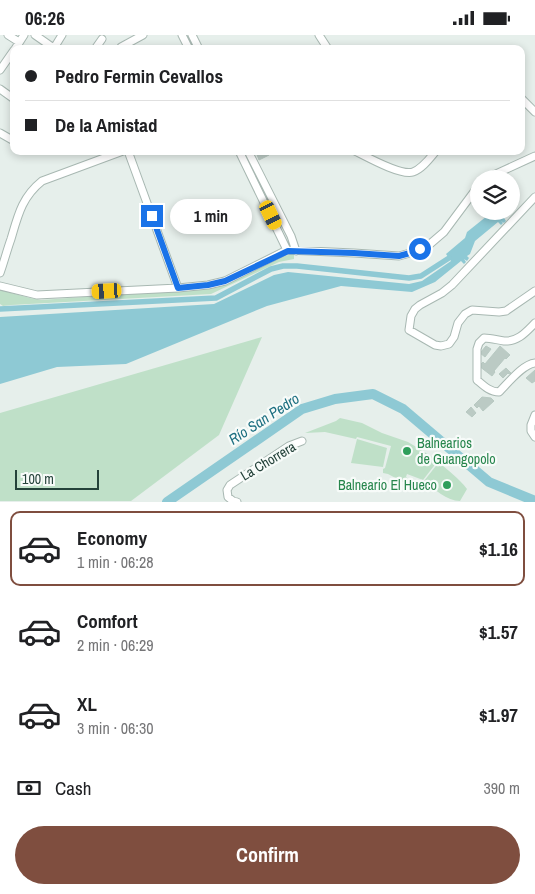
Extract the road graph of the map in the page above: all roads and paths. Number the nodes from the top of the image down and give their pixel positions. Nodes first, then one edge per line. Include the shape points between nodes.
1 (35, 35) edge
2 (143, 35) edge
3 (192, 35) edge
4 (184, 37) edge
5 (102, 39) dead end
6 (50, 45) edge
7 (98, 45) edge
8 (125, 45) edge
9 (10, 60) edge
10 (0, 69) edge
11 (525, 102) edge
12 (535, 112) edge
13 (112, 155) edge
14 (129, 155) edge
15 (242, 155) edge
16 (249, 155) edge
17 (364, 155) edge
18 (432, 155) edge
19 (535, 156) edge
20 (505, 170) edge
21 (257, 178) junction
22 (470, 197) edge
23 (535, 197) edge
24 (288, 251) junction
25 (296, 251) junction
26 (0, 273) edge
27 (0, 286) edge
28 (178, 288) junction
29 (535, 291) edge
30 (535, 323) edge
31 (535, 363) edge
32 (535, 415) edge
33 (535, 437) edge
34 (302, 441) dead end
35 (237, 501) edge

1 - 6 street
2 - 8 street
3 - 4 street
5 - 7 street
9 - 10 street
11 - 12 street
13 - 26 street via 42,181 34,188 18,214
14 - 28 street
15 - 21 street
16 - 21 street
17 - 18 street via 406,173 414,172
19 - 20 street
21 - 24 street
21 - 25 street
22 - 25 street via 444,232 430,244 410,253 399,256
23 - 29 street via 452,285 415,309 409,330 435,345 449,344 465,314 472,310 506,311
24 - 25 street
24 - 28 street via 225,281
27 - 28 street via 37,295
30 - 31 street via 512,341 484,338 477,349 477,380 499,392 524,367
32 - 33 street via 531,425
34 - 35 street, La Chorrera via 230,485 228,497

